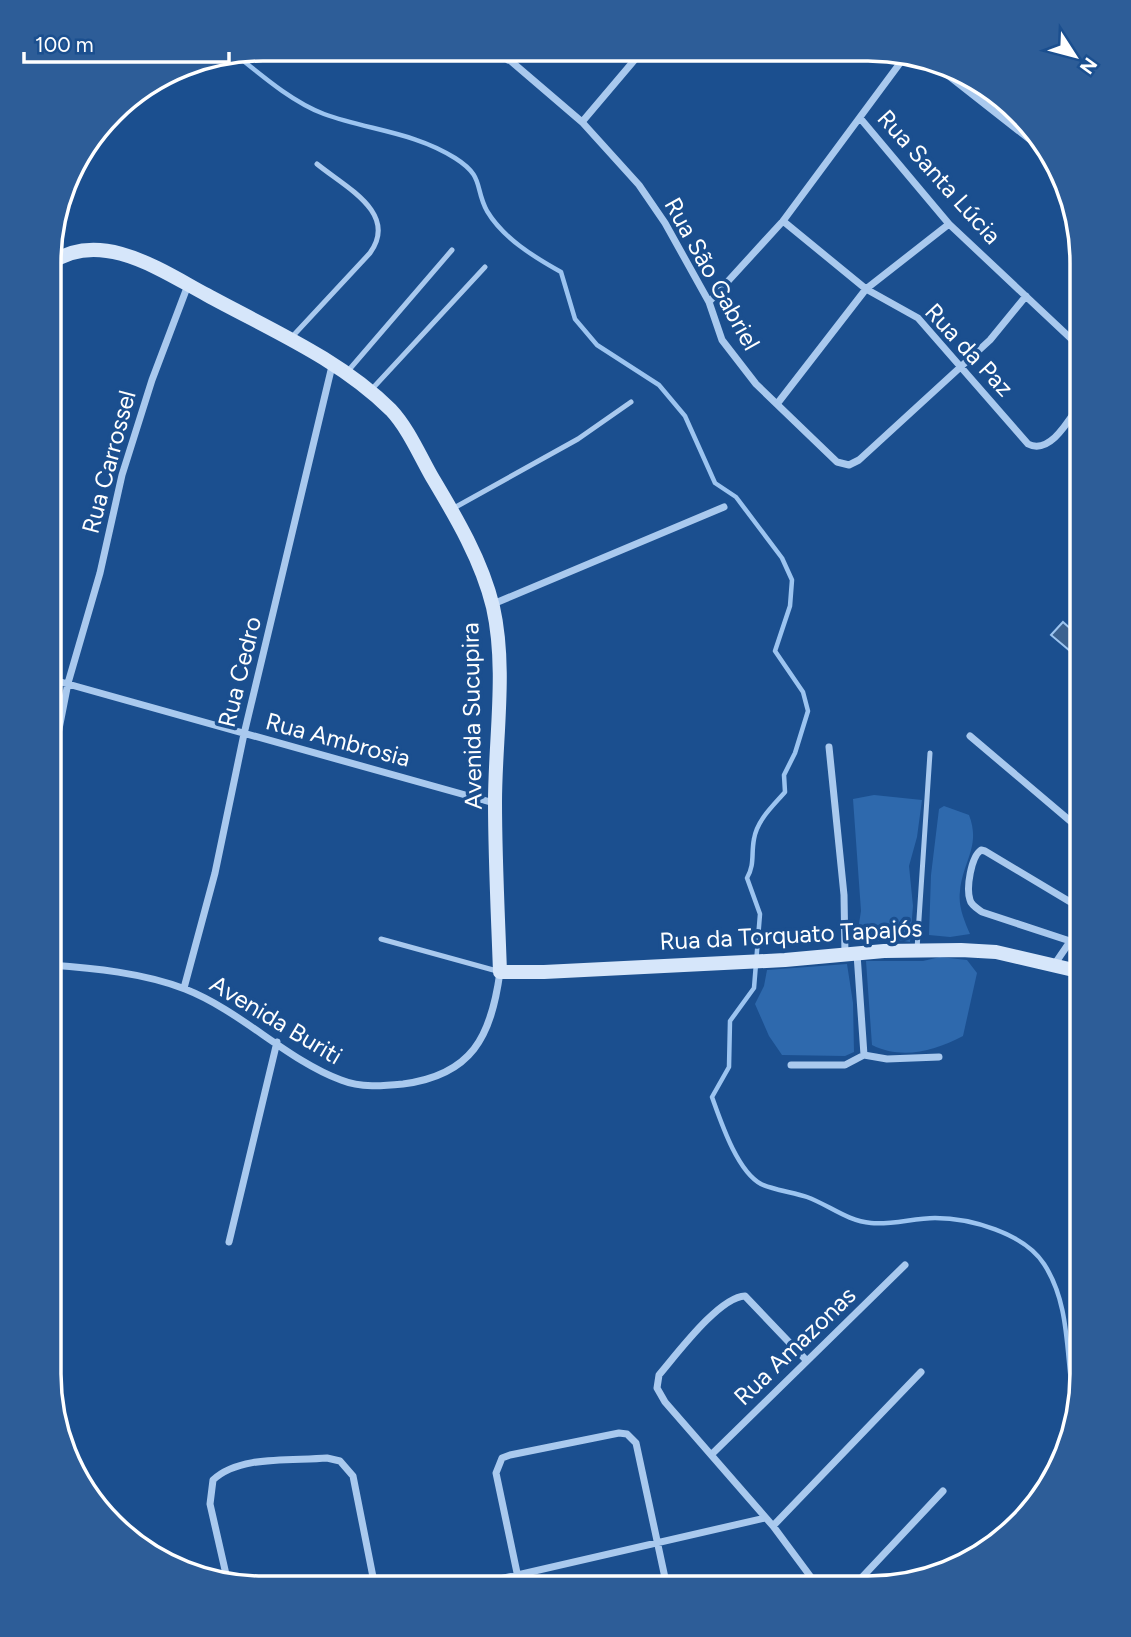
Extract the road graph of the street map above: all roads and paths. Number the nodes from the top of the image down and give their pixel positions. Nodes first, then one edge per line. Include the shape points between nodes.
1 (509, 61) edge
2 (634, 61) edge
3 (900, 64) edge
4 (956, 82) edge
5 (860, 118) junction
6 (582, 122) junction
7 (1022, 133) edge
8 (317, 164) dead end
9 (783, 221) junction
10 (949, 224) junction
11 (452, 250) dead end
12 (61, 258) edge
13 (485, 267) dead end
14 (188, 285) junction
15 (866, 289) junction
16 (1026, 296) junction
17 (709, 302) junction
18 (1070, 338) edge
19 (289, 340) junction
20 (332, 366) junction
21 (961, 367) junction
22 (346, 373) junction
23 (370, 391) junction
24 (631, 402) dead end
25 (777, 404) junction
26 (1070, 417) edge
27 (724, 507) dead end
28 (451, 510) junction
29 (492, 604) junction
30 (61, 681) edge
31 (68, 683) junction
32 (61, 719) edge
33 (244, 734) junction
34 (971, 736) dead end
35 (830, 747) dead end
36 (930, 753) dead end
37 (495, 803) junction
38 (1070, 820) edge
39 (1069, 901) edge
40 (381, 939) dead end
41 (1070, 941) edge
42 (1069, 942) edge
43 (917, 952) junction
44 (851, 954) junction
45 (1054, 965) junction
46 (61, 967) edge
47 (1069, 969) edge
48 (500, 972) junction
49 (184, 988) junction
50 (277, 1042) junction
51 (864, 1055) junction
52 (939, 1057) dead end
53 (791, 1065) dead end
54 (229, 1242) dead end
55 (905, 1265) dead end
56 (807, 1361) junction
57 (921, 1372) dead end
58 (712, 1454) junction
59 (943, 1491) dead end
60 (765, 1518) junction
61 (773, 1526) junction
62 (655, 1543) junction
63 (225, 1572) edge
64 (517, 1575) junction
65 (373, 1576) edge
66 (513, 1576) edge
67 (664, 1576) edge
68 (810, 1576) edge
69 (863, 1576) edge

1 - 6 street, Rua São Gabriel
2 - 6 street
3 - 5 street
4 - 7 street
5 - 9 street
5 - 10 street, Rua Santa Lúcia
6 - 17 street, Rua São Gabriel via 639,185
8 - 19 lane via 376,213 381,227 379,242
9 - 15 street, Rua da Paz
9 - 17 street
10 - 15 street
10 - 16 street, Rua Santa Lúcia
11 - 22 lane
12 - 14 street, Avenida Sucupira via 78,251 105,249
13 - 23 lane
14 - 19 street, Avenida Sucupira
14 - 31 street, Rua Carrossel via 130,452
15 - 21 street, Rua da Paz via 918,318
15 - 25 street
16 - 18 street, Rua Santa Lúcia
16 - 21 street
17 - 25 street, Rua São Gabriel via 722,340
19 - 20 street, Avenida Sucupira
20 - 22 street, Avenida Sucupira
20 - 33 street, Rua Cedro
21 - 25 street, Rua São Gabriel via 849,465 837,462
21 - 26 street, Rua da Paz via 1034,447 1052,440
22 - 23 street, Avenida Sucupira
23 - 28 street, Avenida Sucupira via 393,412
24 - 28 lane via 578,439
27 - 29 street
28 - 29 street, Avenida Sucupira
29 - 37 street, Avenida Sucupira via 498,643
30 - 31 street, Rua Ambrosia
31 - 32 street, Rua Carrossel
31 - 33 street, Rua Ambrosia
33 - 37 street, Rua Ambrosia
33 - 49 street, Rua Cedro via 215,873
34 - 38 street
35 - 44 street
36 - 43 lane
37 - 48 street, Avenida Sucupira
39 - 41 street via 985,850 974,857 972,904 982,912
40 - 48 lane
42 - 45 street
43 - 44 street, Rua da Torquato Tapajós
43 - 45 street, Rua da Torquato Tapajós via 996,952
44 - 48 street, Rua da Torquato Tapajós
44 - 51 street
45 - 47 street, Rua da Torquato Tapajós
46 - 49 street, Avenida Buriti
48 - 50 street, Avenida Buriti via 484,1035 453,1071 428,1081 374,1087 340,1080
49 - 50 street, Avenida Buriti via 229,1010
50 - 54 street
51 - 52 street
51 - 53 street via 845,1065
55 - 56 street, Rua Amazonas
56 - 58 street, Rua Amazonas
56 - 58 street via 745,1296 735,1296 716,1311 659,1375 657,1388
57 - 61 street
58 - 60 street
59 - 69 street
60 - 61 street
60 - 62 street
61 - 68 street
62 - 64 street
62 - 64 street via 636,1443 627,1434 502,1458 496,1473
62 - 67 street
63 - 65 street via 210,1486 221,1472 263,1462 327,1458 340,1461 353,1476
64 - 66 street

